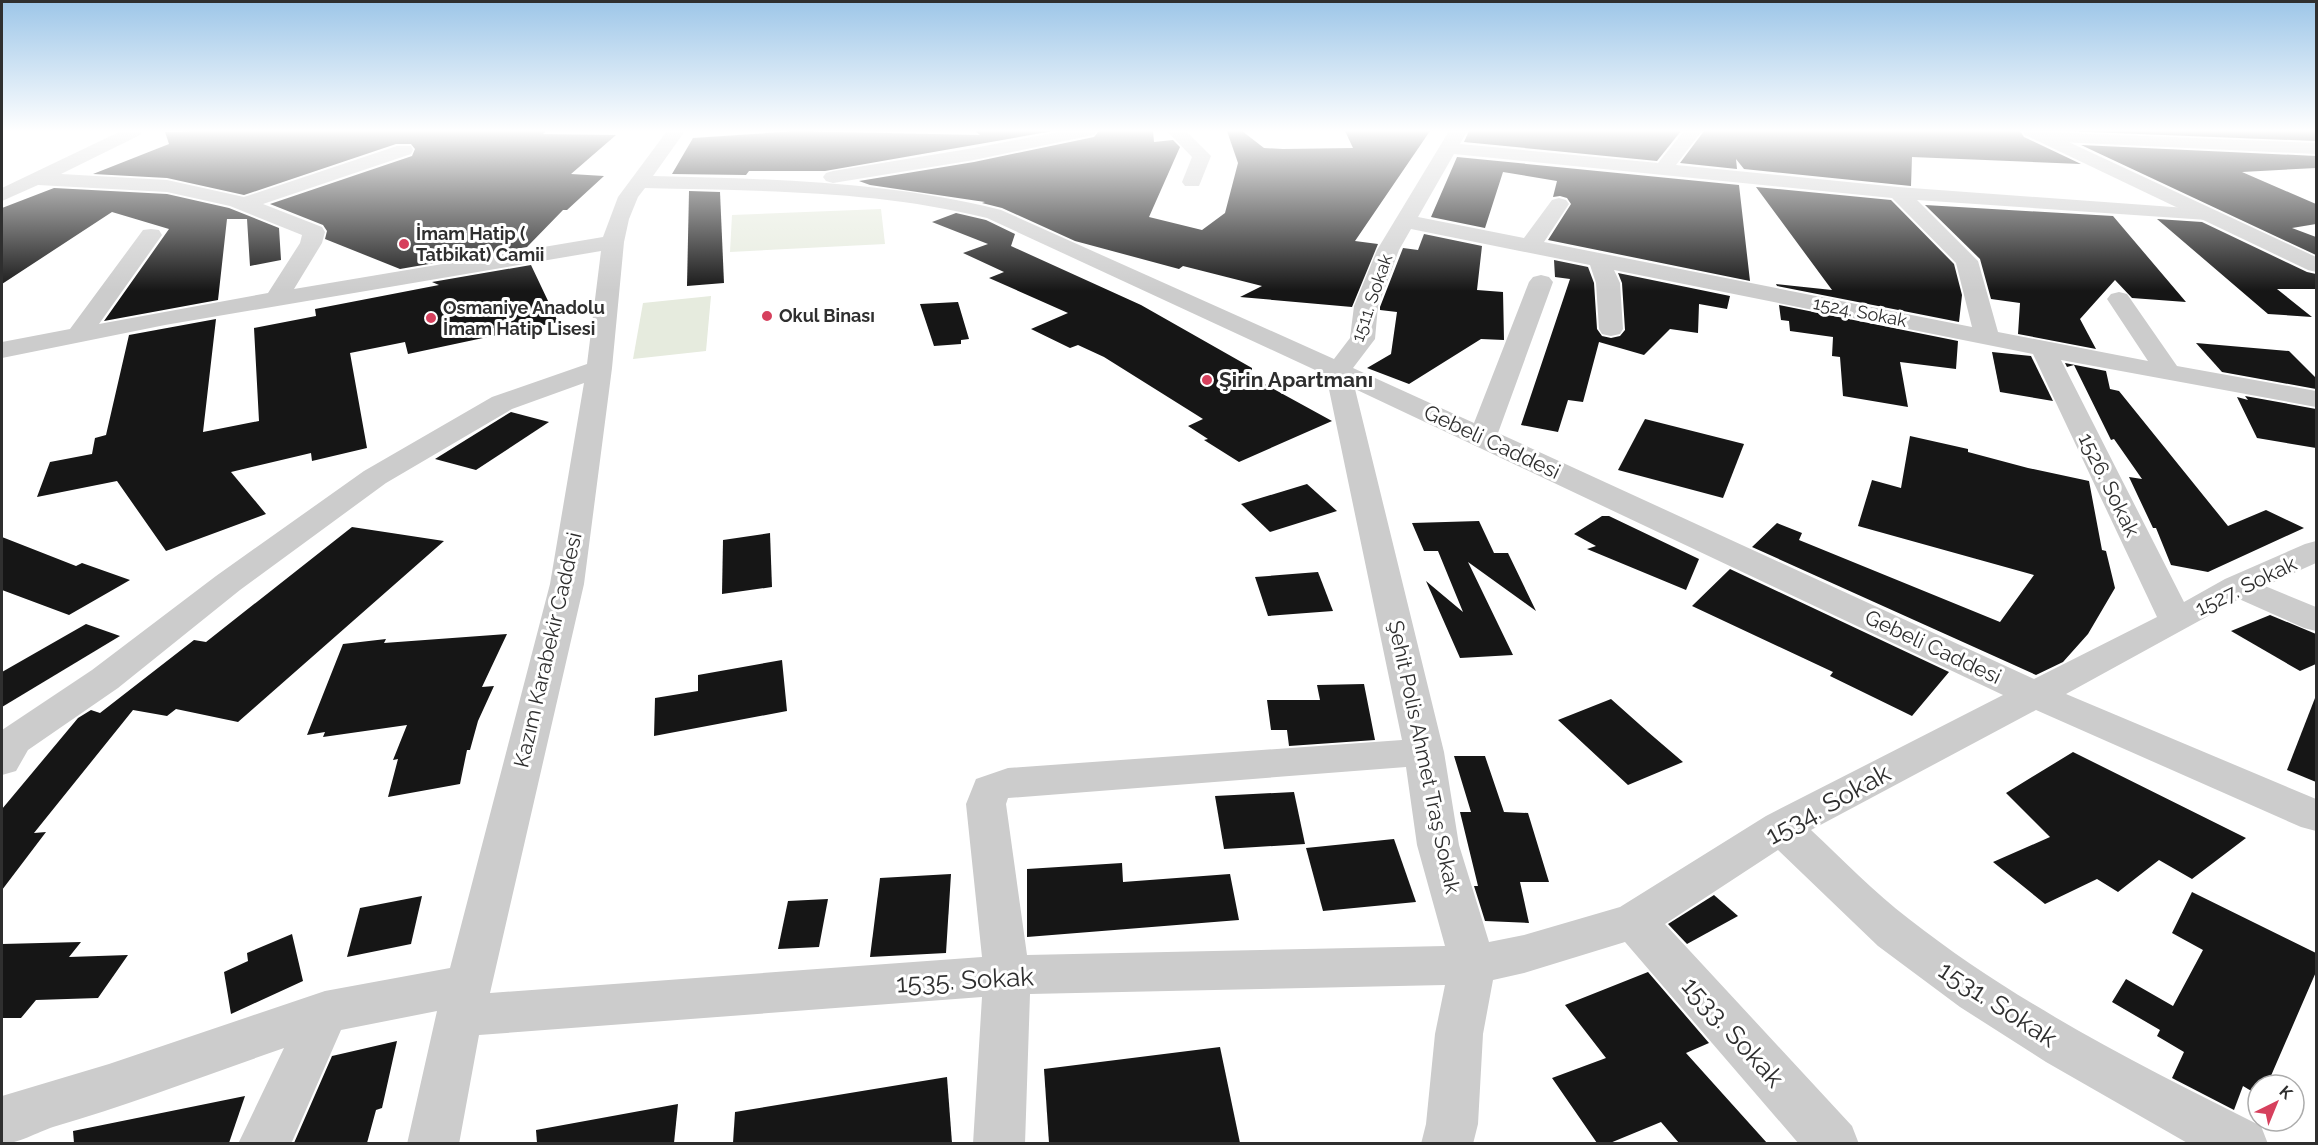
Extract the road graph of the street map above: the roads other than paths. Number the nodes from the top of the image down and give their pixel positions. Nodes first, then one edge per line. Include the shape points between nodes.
1 (24, 184) edge
2 (124, 184) edge
3 (302, 184) edge
4 (637, 184) edge
5 (746, 184) edge
6 (775, 184) edge
7 (1426, 184) edge
8 (1806, 184) edge
9 (2145, 184) edge
10 (771, 185) junction
11 (1898, 193) junction
12 (2, 195) edge
13 (244, 204) junction
14 (1559, 204) dead end
15 (2207, 214) junction
16 (1405, 221) junction
17 (151, 235) dead end
18 (613, 242) junction
19 (1530, 246) junction
20 (1599, 260) junction
21 (2316, 265) edge
22 (1541, 282) dead end
23 (2119, 298) dead end
24 (276, 300) junction
25 (1611, 329) dead end
26 (79, 334) junction
27 (1987, 337) junction
28 (2043, 349) junction
29 (2, 350) edge
30 (599, 368) junction
31 (1338, 371) junction
32 (2169, 373) junction
33 (2316, 399) edge
34 (1483, 437) junction
35 (2316, 551) edge
36 (2237, 586) junction
37 (2316, 620) edge
38 (2176, 621) junction
39 (2033, 694) junction
40 (5, 748) edge
41 (1424, 752) junction
42 (2316, 816) edge
43 (1781, 827) junction
44 (1634, 921) junction
45 (1473, 965) junction
46 (1007, 975) junction
47 (464, 1000) junction
48 (325, 1012) junction
49 (2, 1122) edge
50 (264, 1143) edge
51 (433, 1143) edge
52 (999, 1143) edge
53 (1447, 1143) edge
54 (1833, 1143) edge
55 (2242, 1143) edge

1 - 12 street
2 - 13 street via 209,194
3 - 13 street
4 - 18 street, Kazım Karabekir Caddesi via 628,196
5 - 10 street, Gebeli Caddesi
6 - 10 street
7 - 16 street, 1511. Sokak
8 - 11 street
9 - 15 street
10 - 31 street, Gebeli Caddesi via 879,193 986,211
11 - 15 street
11 - 27 street via 1967,261
13 - 24 street via 314,232
14 - 19 street
15 - 21 street
16 - 19 street, 1524. Sokak
16 - 31 street, 1511. Sokak via 1376,277 1366,306 1362,339
17 - 26 street
18 - 24 street
18 - 30 street, Kazım Karabekir Caddesi
19 - 20 street, 1524. Sokak
20 - 25 street via 1608,283
20 - 27 street, 1524. Sokak
22 - 34 street
23 - 32 street
24 - 26 street
26 - 29 street
27 - 28 street, 1524. Sokak
28 - 32 street, 1524. Sokak
28 - 38 street, 1526. Sokak
30 - 40 street via 502,403 375,477
30 - 47 street, Kazım Karabekir Caddesi via 567,584
31 - 34 street, Gebeli Caddesi
31 - 41 street, Şehit Polis Ahmet Traş Sokak
32 - 33 street, 1524. Sokak
34 - 39 street, Gebeli Caddesi
35 - 36 street, 1527. Sokak
36 - 37 street
36 - 38 street, 1527. Sokak
38 - 39 street, 1534. Sokak
39 - 42 street, Gebeli Caddesi
39 - 43 street, 1534. Sokak
41 - 45 street, Şehit Polis Ahmet Traş Sokak via 1438,845
41 - 46 street via 1008,783 990,789 986,804
43 - 44 street, 1534. Sokak
43 - 55 street, 1531. Sokak via 1892,932 1963,984 2161,1102
44 - 45 street, 1534. Sokak
44 - 54 street, 1533. Sokak
45 - 46 street, 1535. Sokak
45 - 53 street, Şehit Polis Ahmet Traş Sokak
46 - 47 street, 1535. Sokak
46 - 52 street
47 - 48 street, 1535. Sokak
47 - 51 street, Kazım Karabekir Caddesi
48 - 49 street, 1535. Sokak
48 - 50 street

